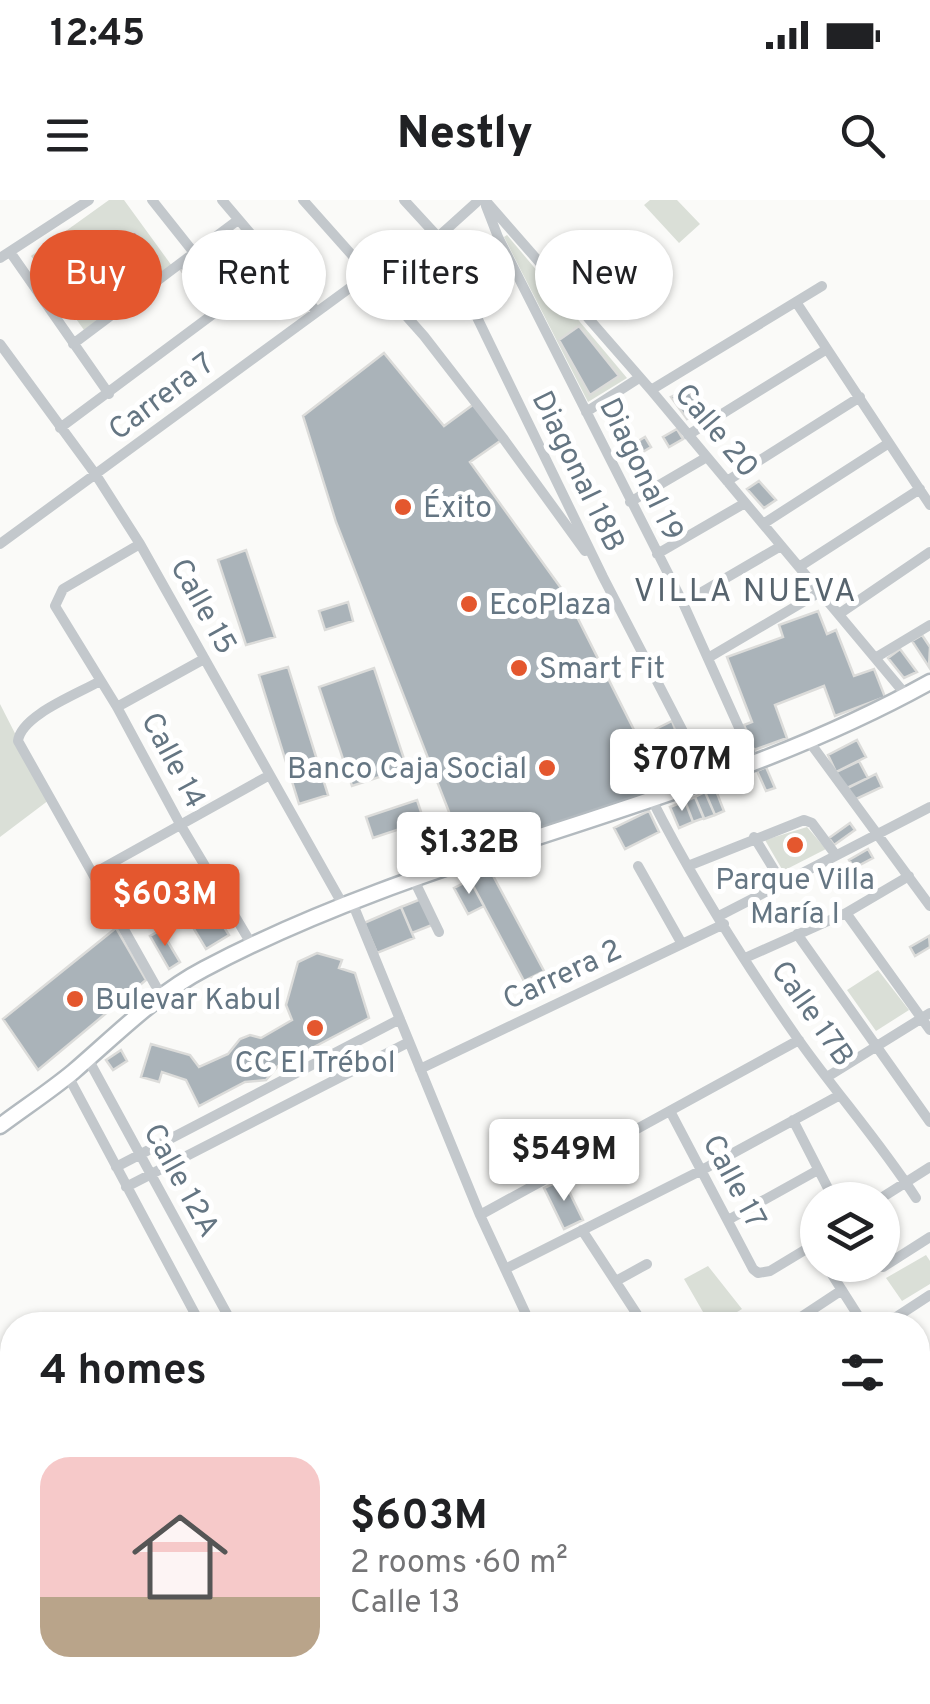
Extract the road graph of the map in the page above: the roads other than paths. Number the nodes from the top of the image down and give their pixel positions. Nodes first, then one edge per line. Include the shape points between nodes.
1 (89, 200) edge
2 (152, 200) edge
3 (222, 200) edge
4 (302, 200) edge
5 (404, 200) edge
6 (483, 200) edge
7 (238, 220) junction
8 (225, 230) edge
9 (247, 230) edge
10 (432, 230) edge
11 (447, 230) edge
12 (182, 239) edge
13 (5, 255) edge
14 (182, 263) edge
15 (822, 286) dead end
16 (796, 302) junction
17 (207, 320) edge
18 (306, 320) edge
19 (478, 320) edge
20 (0, 344) edge
21 (74, 344) junction
22 (827, 349) junction
23 (639, 378) junction
24 (650, 390) junction
25 (108, 394) junction
26 (860, 398) junction
27 (586, 412) junction
28 (60, 428) junction
29 (688, 435) junction
30 (889, 443) junction
31 (707, 457) junction
32 (96, 475) junction
33 (727, 480) junction
34 (920, 489) junction
35 (630, 502) junction
36 (745, 502) junction
37 (930, 505) edge
38 (763, 524) junction
39 (0, 544) edge
40 (140, 544) junction
41 (781, 546) junction
42 (930, 552) edge
43 (656, 554) junction
44 (799, 567) junction
45 (603, 577) junction
46 (820, 592) junction
47 (683, 603) junction
48 (839, 614) junction
49 (930, 625) edge
50 (708, 658) junction
51 (875, 658) junction
52 (204, 659) junction
53 (100, 681) junction
54 (930, 682) edge
55 (906, 695) junction
56 (117, 707) junction
57 (808, 740) junction
58 (754, 761) junction
59 (268, 776) junction
60 (707, 778) junction
61 (652, 798) junction
62 (930, 806) edge
63 (180, 824) junction
64 (877, 834) junction
65 (754, 838) junction
66 (836, 854) junction
67 (638, 866) dead end
68 (688, 866) junction
69 (94, 873) junction
70 (910, 876) junction
71 (414, 880) junction
72 (781, 881) junction
73 (929, 903) edge
74 (348, 904) junction
75 (846, 913) junction
76 (721, 920) junction
77 (440, 932) dead end
78 (798, 934) junction
79 (682, 944) junction
80 (252, 945) junction
81 (745, 958) junction
82 (162, 997) junction
83 (926, 1016) edge
84 (400, 1019) junction
85 (930, 1030) edge
86 (798, 1040) junction
87 (409, 1042) junction
88 (875, 1045) junction
89 (88, 1059) junction
90 (420, 1069) junction
91 (68, 1076) junction
92 (827, 1077) junction
93 (840, 1095) junction
94 (670, 1111) junction
95 (793, 1120) junction
96 (930, 1122) edge
97 (0, 1126) edge
98 (139, 1155) junction
99 (116, 1167) junction
100 (930, 1167) edge
101 (702, 1170) junction
102 (818, 1170) junction
103 (150, 1175) junction
104 (824, 1182) edge
105 (906, 1182) junction
106 (900, 1186) edge
107 (126, 1187) junction
108 (916, 1198) dead end
109 (480, 1215) junction
110 (728, 1220) junction
111 (582, 1230) junction
112 (928, 1242) edge
113 (800, 1254) edge
114 (900, 1258) edge
115 (647, 1264) dead end
116 (504, 1269) junction
117 (616, 1282) junction
118 (837, 1282) edge
119 (842, 1290) junction
120 (930, 1295) edge
121 (194, 1312) edge
122 (226, 1312) edge
123 (525, 1312) edge
124 (636, 1312) edge
125 (810, 1312) edge
126 (856, 1312) edge
127 (904, 1312) edge

1 - 13 street
2 - 12 street
3 - 7 street
4 - 45 street via 424,336
5 - 10 street
6 - 11 street
6 - 23 street, Calle 20
6 - 27 street, Diagonal 19
7 - 8 street
7 - 9 street
13 - 21 street
14 - 21 street
15 - 16 street
16 - 22 street
16 - 24 street
17 - 25 street
18 - 32 street, Carrera 7
19 - 45 street, Diagonal 18B
20 - 28 street, Calle 15
21 - 25 street
22 - 26 street
22 - 29 street
23 - 24 street, Calle 20
23 - 27 street
24 - 29 street, Calle 20
25 - 28 street
26 - 30 street
26 - 33 street
27 - 35 street, Diagonal 19
28 - 32 street, Calle 15
29 - 31 street, Calle 20
30 - 34 street
30 - 38 street
31 - 33 street, Calle 20
31 - 35 street
32 - 39 street, Carrera 7
32 - 40 street, Calle 15
33 - 36 street, Calle 20
34 - 37 street
34 - 44 street
35 - 43 street, Diagonal 19
36 - 38 street, Calle 20
36 - 43 street
38 - 41 street, Calle 20
40 - 52 street, Calle 15
40 - 53 street, Calle 14 via 56,597 58,614
41 - 44 street, Calle 20
41 - 47 street
42 - 48 street
43 - 47 street, Diagonal 19
44 - 46 street, Calle 20
45 - 60 street, Diagonal 18B
46 - 48 street, Calle 20
46 - 50 street
47 - 50 street, Diagonal 19
48 - 51 street, Calle 20
49 - 51 street
50 - 58 street, Diagonal 19
51 - 55 street, Calle 20
52 - 56 street
52 - 59 street, Calle 15
53 - 56 street, Calle 14
53 - 69 street via 28,721 18,734
54 - 55 main road
55 - 57 main road
56 - 63 street, Calle 14
57 - 58 main road
57 - 64 street
58 - 60 main road
59 - 63 street
59 - 74 street, Calle 15
60 - 61 main road
61 - 68 street, Calle 17B
61 - 71 main road
62 - 64 street, Carrera 2
63 - 69 street
63 - 80 street, Calle 14
64 - 66 street, Carrera 2
64 - 70 street
65 - 66 street via 808,820
65 - 68 street
65 - 72 street
66 - 72 street, Carrera 2
67 - 79 street
68 - 76 street, Calle 17B
69 - 82 street
70 - 73 street
70 - 75 street
71 - 74 main road
71 - 77 street
72 - 76 street, Carrera 2
74 - 80 main road
74 - 84 street, Calle 15
75 - 78 street
75 - 83 street
76 - 79 street, Carrera 2
76 - 81 street, Calle 17B
78 - 81 street
78 - 88 street
79 - 90 street, Carrera 2
80 - 82 main road
81 - 86 street, Calle 17B
82 - 89 main road
83 - 85 street
83 - 88 street
84 - 87 street, Calle 15
84 - 98 street
86 - 92 street, Calle 17B
86 - 94 street
87 - 90 street, Calle 15
87 - 103 street
88 - 92 street
88 - 96 street
89 - 91 main road
89 - 98 street, Calle 12A
90 - 109 street, Calle 15
91 - 97 main road
91 - 99 street, Calle 12A
92 - 93 street, Calle 17B
93 - 95 street
93 - 105 street, Calle 17B
94 - 101 street, Calle 17
94 - 109 street
95 - 101 street
95 - 102 street
98 - 99 street
98 - 103 street, Calle 12A
99 - 107 street, Calle 12A
100 - 105 street
101 - 110 street, Calle 17
101 - 111 street
102 - 104 street
102 - 110 street
103 - 107 street
103 - 122 street, Calle 12A
105 - 106 street
105 - 108 street, Calle 17B
107 - 121 street, Calle 12A
109 - 116 street, Calle 15
110 - 113 street, Calle 17 via 758,1273
111 - 116 street
111 - 117 street
112 - 114 street
115 - 117 street
116 - 123 street, Calle 15
117 - 124 street
118 - 119 street
119 - 125 street
119 - 126 street
120 - 127 street

